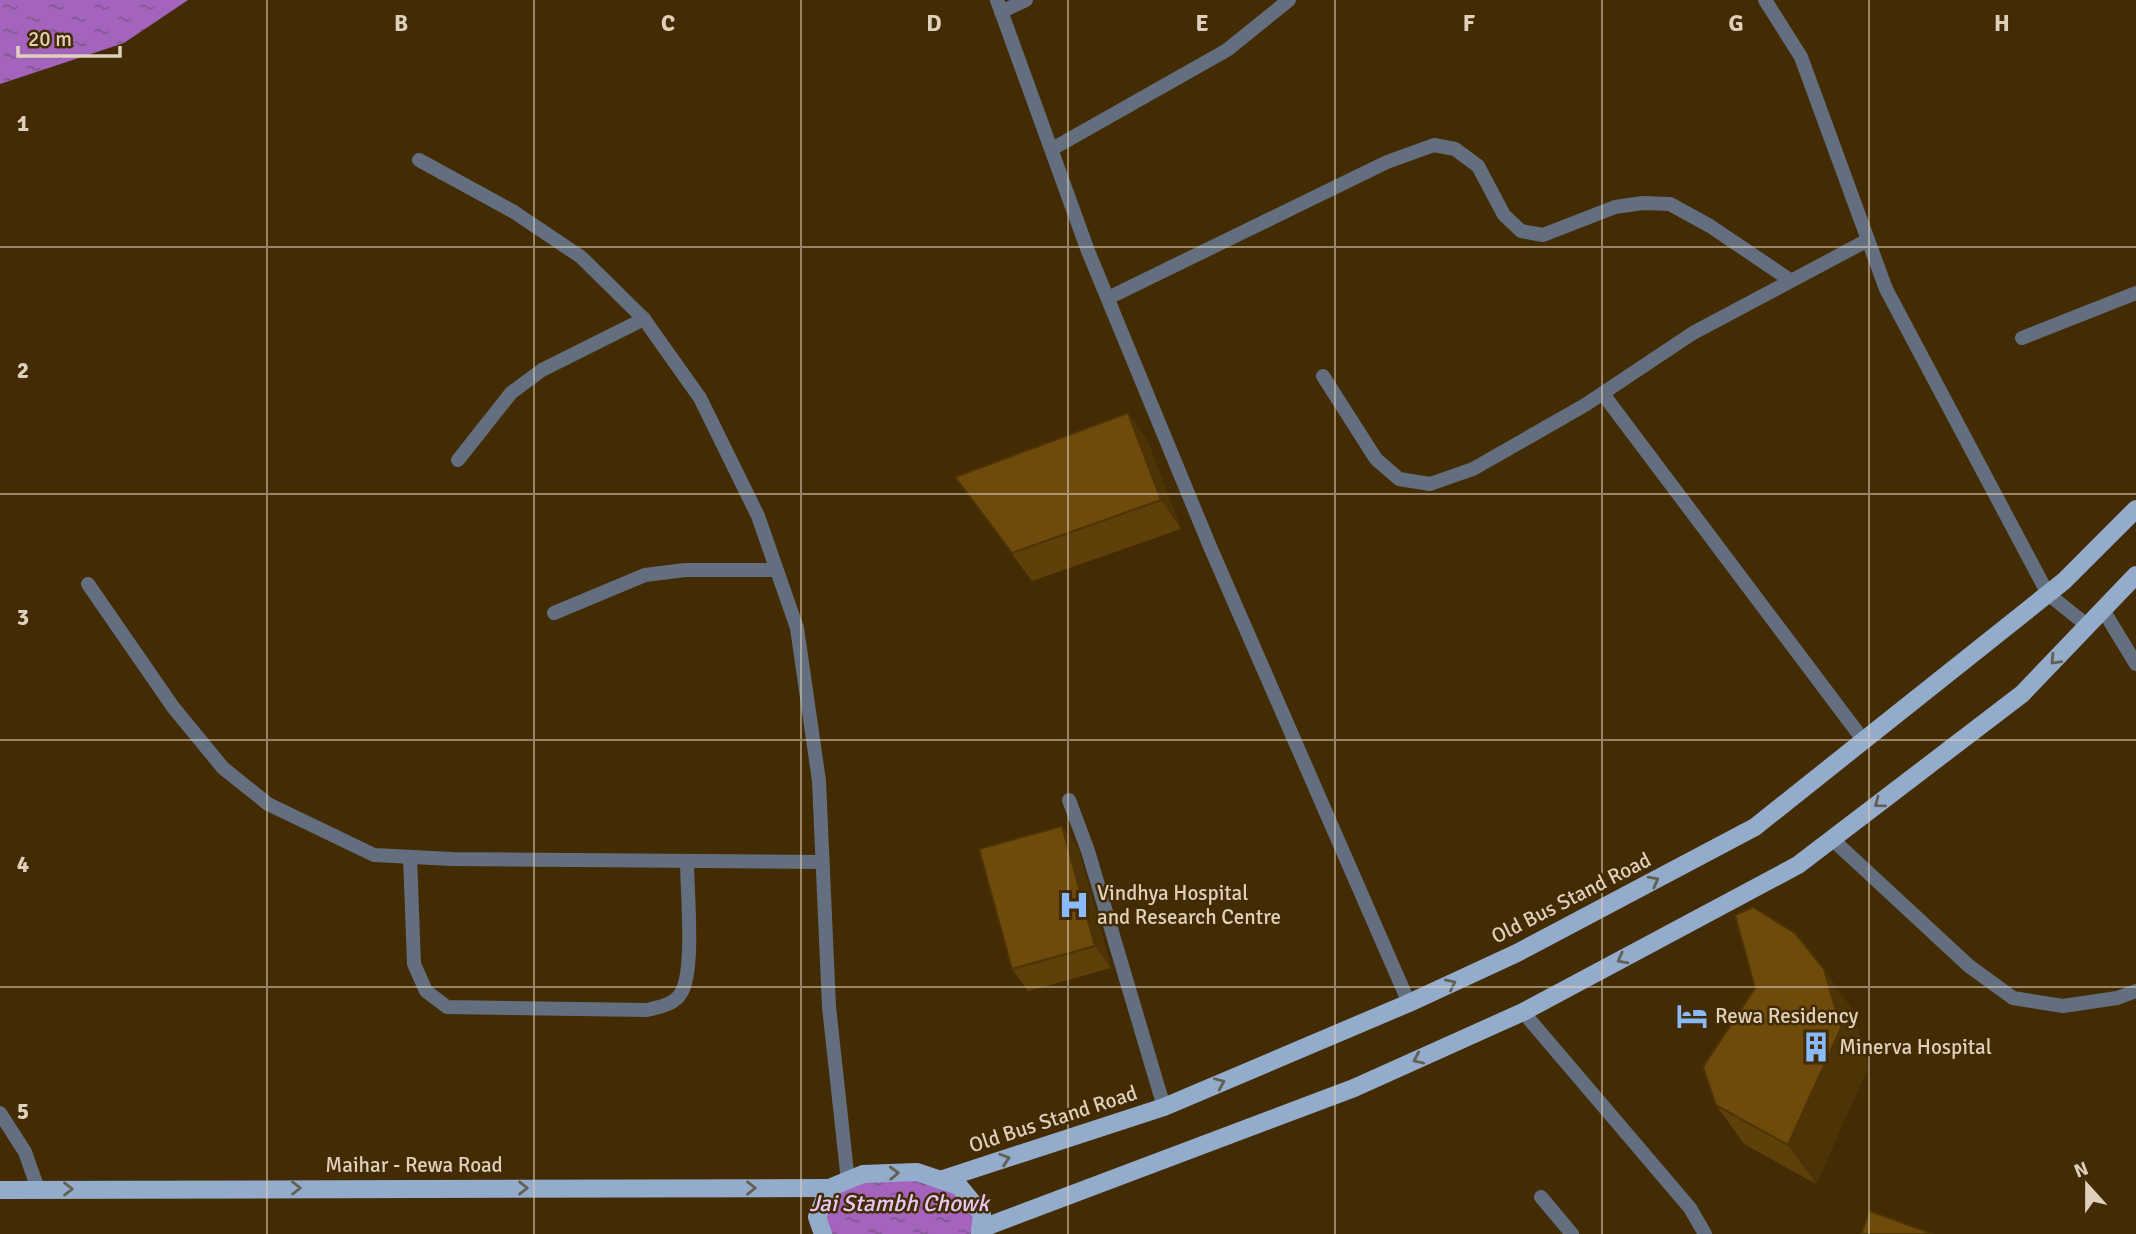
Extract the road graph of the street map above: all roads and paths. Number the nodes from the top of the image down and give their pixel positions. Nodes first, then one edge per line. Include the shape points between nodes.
1 (1026, 0) edge
2 (1289, 0) edge
3 (1765, 0) edge
4 (999, 6) edge
5 (1052, 149) junction
6 (419, 160) dead end
7 (1868, 240) junction
8 (1790, 280) junction
9 (2136, 293) edge
10 (1108, 298) junction
11 (644, 319) junction
12 (2022, 338) dead end
13 (1323, 376) dead end
14 (1603, 394) junction
15 (458, 460) dead end
16 (2136, 509) edge
17 (776, 570) junction
18 (2136, 575) edge
19 (88, 584) dead end
20 (2048, 594) junction
21 (2104, 610) junction
22 (554, 613) dead end
23 (2088, 626) junction
24 (2136, 664) edge
25 (1864, 741) junction
26 (1069, 800) dead end
27 (1832, 839) junction
28 (410, 857) junction
29 (687, 861) junction
30 (822, 862) junction
31 (2136, 991) edge
32 (1409, 1003) junction
33 (1523, 1012) junction
34 (1164, 1107) junction
35 (0, 1113) edge
36 (940, 1180) junction
37 (848, 1181) junction
38 (829, 1188) junction
39 (38, 1189) junction
40 (0, 1190) edge
41 (1541, 1197) dead end
42 (980, 1232) edge
43 (823, 1234) edge
44 (1572, 1234) edge
45 (1705, 1234) edge

1 - 4 street
2 - 5 street via 1227,50
3 - 7 street via 1801,57
4 - 5 street
5 - 10 street
6 - 11 street via 514,212 581,257
7 - 8 street
7 - 20 street via 1886,289
8 - 10 street via 1670,204 1615,207 1543,235 1521,231 1504,215 1478,166 1455,149 1434,145 1387,162
8 - 14 street via 1693,333
9 - 12 street
10 - 32 street via 1210,549
11 - 15 street via 542,370 512,393
11 - 17 street via 700,398 758,516
13 - 14 street via 1376,459 1399,480 1430,484 1473,469
14 - 25 street
16 - 20 main road, Old Bus Stand Road
17 - 22 street via 645,575
17 - 30 street via 797,628 819,781
18 - 21 main road
19 - 28 street via 173,707 223,768 268,804 344,842 374,855
20 - 23 street
20 - 25 main road, Old Bus Stand Road
21 - 23 main road
21 - 24 street
23 -> 27 main road via 2022,694
32 -> 25 main road, Old Bus Stand Road via 1517,953 1755,827
26 - 34 street
27 - 31 street via 1969,966 2013,998 2063,1006
27 -> 33 main road via 1797,865
28 - 29 street
28 - 29 street via 414,964 426,991 447,1007 647,1010 669,1005 681,994 688,971
29 - 30 street
30 - 37 street via 829,1007
34 -> 32 main road, Old Bus Stand Road
33 -> 42 main road via 1354,1088
33 - 45 street via 1690,1208
36 -> 34 main road, Old Bus Stand Road
35 - 39 street via 24,1152
37 -> 36 main road via 863,1174 917,1172
36 - 42 main road via 959,1186 982,1214
37 - 38 main road
39 -> 38 main road, Maihar - Rewa Road
38 - 43 main road via 817,1217
39 - 40 main road, Maihar - Rewa Road
41 - 44 street

